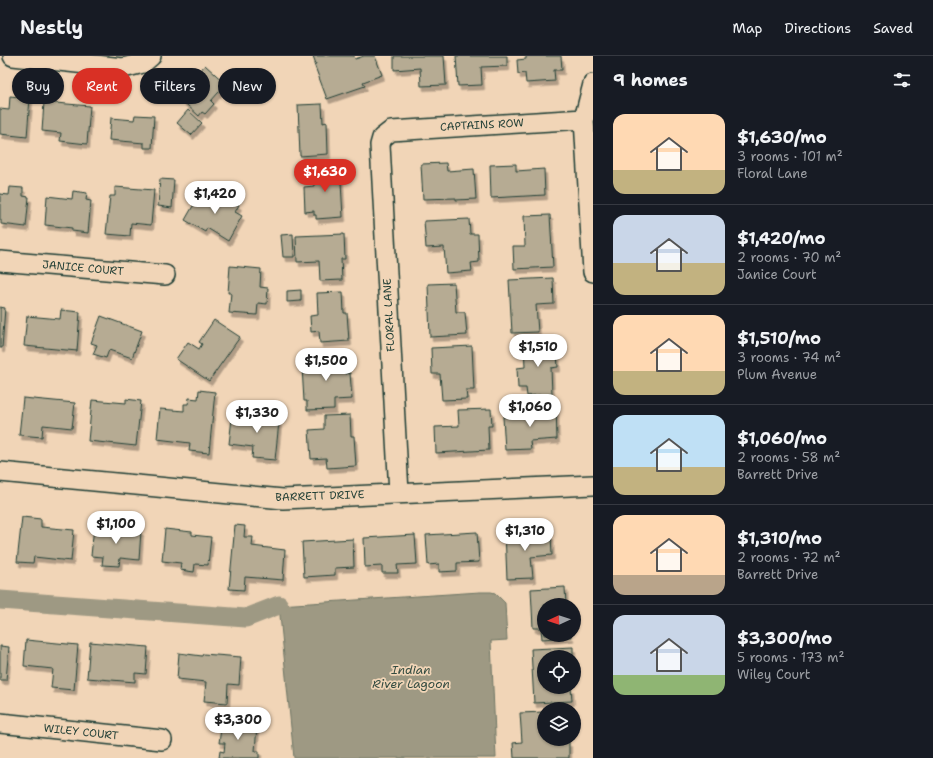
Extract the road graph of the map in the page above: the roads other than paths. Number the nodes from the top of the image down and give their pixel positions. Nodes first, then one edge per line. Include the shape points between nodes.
1 (13, 56) edge
2 (151, 56) edge
3 (593, 84) edge
4 (584, 119) junction
5 (382, 138) joint
6 (0, 261) edge
7 (593, 272) edge
8 (166, 275) dead end
9 (0, 472) edge
10 (593, 485) edge
11 (399, 493) junction
12 (0, 723) edge
13 (162, 740) dead end

1 - 2 street via 124,68 144,63
3 - 4 street
4 - 5 street, CAPTAINS ROW via 391,130
4 - 7 street
5 - 11 street, FLORAL LANE via 380,145
6 - 8 street, JANICE COURT
9 - 11 street, BARRETT DRIVE via 283,499
10 - 11 street, BARRETT DRIVE
12 - 13 street, WILEY COURT

